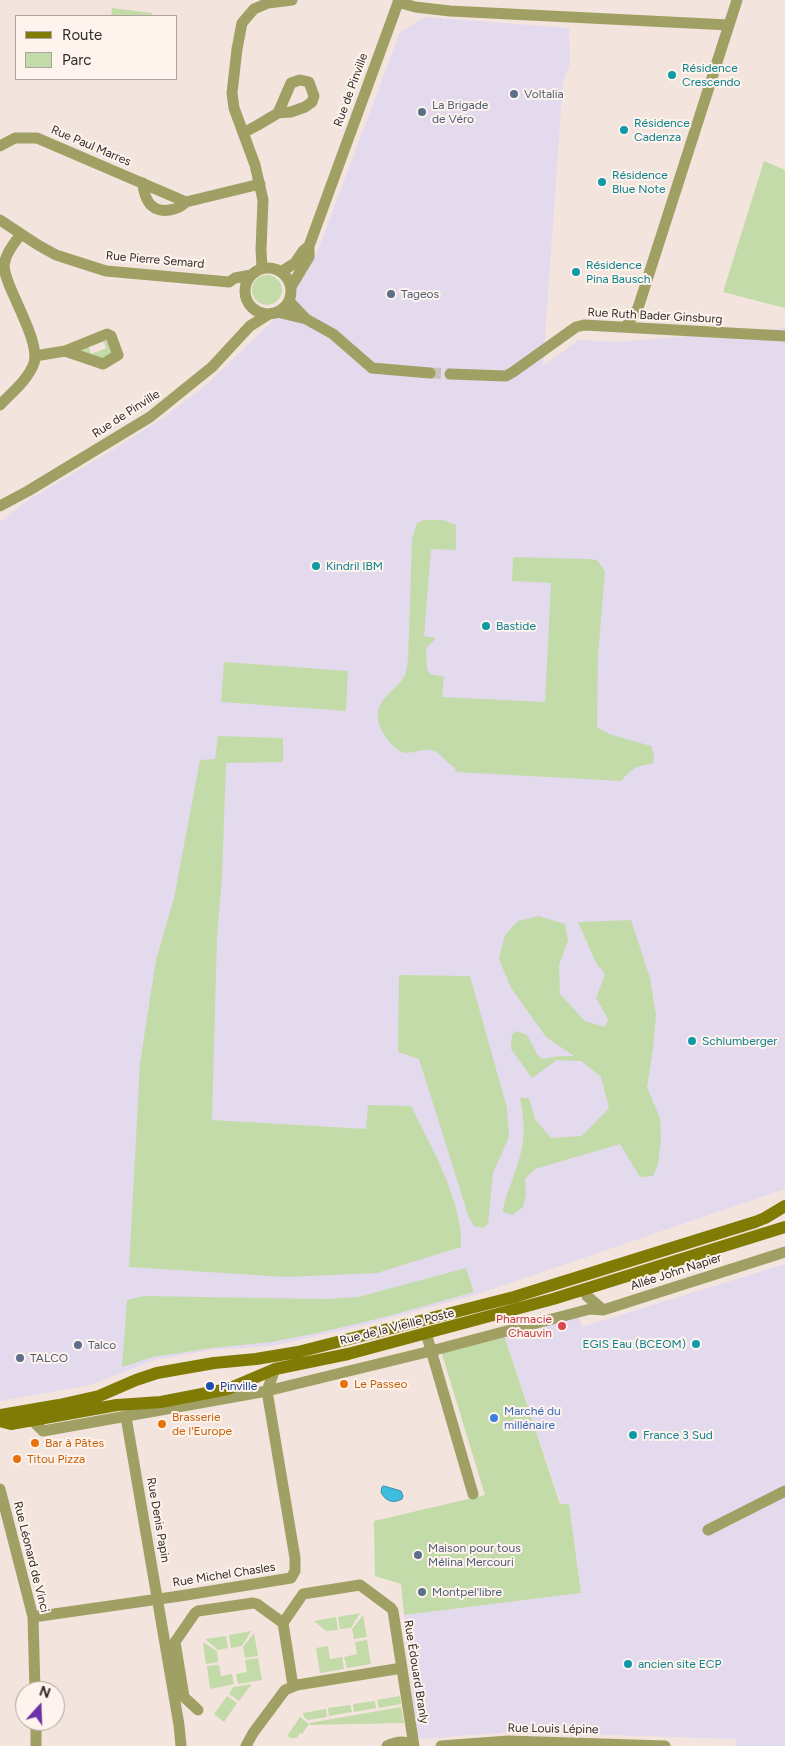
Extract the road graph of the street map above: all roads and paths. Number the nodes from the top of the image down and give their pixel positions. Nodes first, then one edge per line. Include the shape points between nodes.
1 (292, 0) edge
2 (737, 0) edge
3 (398, 1) edge
4 (730, 25) junction
5 (278, 113) dead end
6 (243, 133) junction
7 (0, 146) edge
8 (142, 183) junction
9 (260, 184) junction
10 (186, 202) junction
11 (0, 220) edge
12 (21, 234) junction
13 (309, 246) junction
14 (262, 268) junction
15 (2, 272) edge
16 (281, 272) junction
17 (251, 275) junction
18 (229, 282) junction
19 (291, 287) junction
20 (245, 294) junction
21 (289, 301) junction
22 (253, 308) junction
23 (273, 313) junction
24 (306, 319) junction
25 (250, 326) junction
26 (626, 327) junction
27 (785, 336) edge
28 (65, 351) dead end
29 (35, 356) junction
30 (430, 373) tunnel mouth
31 (450, 374) tunnel mouth
32 (0, 405) edge
33 (28, 491) junction
34 (0, 506) edge
35 (0, 515) edge
36 (785, 1206) edge
37 (785, 1227) edge
38 (785, 1252) edge
39 (584, 1290) junction
40 (603, 1310) junction
41 (504, 1311) junction
42 (510, 1331) junction
43 (426, 1333) junction
44 (431, 1351) junction
45 (275, 1369) junction
46 (253, 1378) junction
47 (267, 1391) junction
48 (116, 1406) junction
49 (0, 1415) edge
50 (123, 1418) junction
51 (0, 1421) edge
52 (33, 1421) junction
53 (0, 1490) edge
54 (785, 1491) edge
55 (473, 1494) dead end
56 (708, 1530) dead end
57 (157, 1599) junction
58 (33, 1617) junction
59 (283, 1622) junction
60 (402, 1668) junction
61 (35, 1681) edge
62 (293, 1686) junction
63 (198, 1710) dead end
64 (36, 1731) edge
65 (36, 1746) edge
66 (181, 1746) edge
67 (246, 1746) edge
68 (387, 1746) edge
69 (413, 1746) edge
70 (441, 1746) edge
71 (664, 1746) edge

1 - 6 street via 268,3 254,9 242,23 232,93
2 - 4 street
3 - 4 street via 415,7 450,11
3 - 13 street, Rue de Pinville
4 - 26 street via 638,308
5 - 6 street
6 - 9 street
7 - 8 street, Rue Paul Marres via 15,138 37,138
8 - 10 street, Rue Paul Marres
8 - 10 street via 152,206 161,210 173,210
9 - 10 street
9 - 14 street via 263,200
11 - 12 street, Rue Pierre Semard
12 - 15 street via 4,261
12 - 18 street, Rue Pierre Semard via 56,255 106,272
13 - 16 street, Rue de Pinville via 295,263
13 - 19 street, Rue de Pinville via 309,257
14 - 16 street
14 - 17 street
15 - 29 street via 34,343
16 - 19 street
17 - 18 street, Rue Pierre Semard
17 - 20 street
18 - 20 street
19 - 21 street
20 - 22 street
21 - 23 street
21 - 24 street
22 - 23 street via 258,312
22 - 25 street
23 - 24 street
23 - 25 street, Rue de Pinville
24 - 30 street via 333,334 372,368
25 - 33 street, Rue de Pinville via 212,367 150,417
26 - 27 street, Rue Ruth Bader Ginsburg
26 - 31 street, Rue Ruth Bader Ginsburg via 576,327 506,376
28 - 29 street
29 - 32 street via 26,377
33 - 34 street, Rue de Pinville
33 - 35 street, Rue de Pinville
36 - 49 main road, Rue de la Vieille Poste via 756,1222 514,1297 298,1352 157,1374 99,1396
37 - 39 main road, Rue de la Vieille Poste
38 - 40 street, Allée John Napier
39 - 40 street via 586,1296
39 - 41 main road, Rue de la Vieille Poste
40 - 42 street via 590,1309
41 - 42 street
41 - 43 main road, Rue de la Vieille Poste
42 - 44 street
43 - 44 street, Rue de la Vieille Poste
43 - 45 main road, Rue de la Vieille Poste
44 - 47 street
44 - 55 street, Rue de la Vieille Poste
45 - 46 main road, Rue de la Vieille Poste
45 - 47 street
46 - 47 street
46 - 48 main road, Rue de la Vieille Poste via 218,1392
47 - 50 street
47 - 57 street, Rue Michel Chasles via 295,1558 294,1575
48 - 50 street
48 - 52 main road, Rue de la Vieille Poste
50 - 52 street via 43,1432
50 - 57 street, Rue Denis Papin
51 - 52 main road, Rue de la Vieille Poste via 11,1424
53 - 58 street, Rue Léonard de Vinci
54 - 56 street
57 - 58 street, Rue Michel Chasles
57 - 66 street, Rue Denis Papin
58 - 61 street, Rue Léonard de Vinci
59 - 60 street, Rue Édouard Branly via 303,1594 364,1586 393,1611
59 - 62 street
59 - 63 street via 253,1603 195,1613 175,1642 184,1697
60 - 62 street
60 - 69 street, Rue Édouard Branly
62 - 67 street via 285,1690
64 - 65 street
68 - 69 street via 399,1742
70 - 71 street, Rue Louis Lépine via 508,1741

